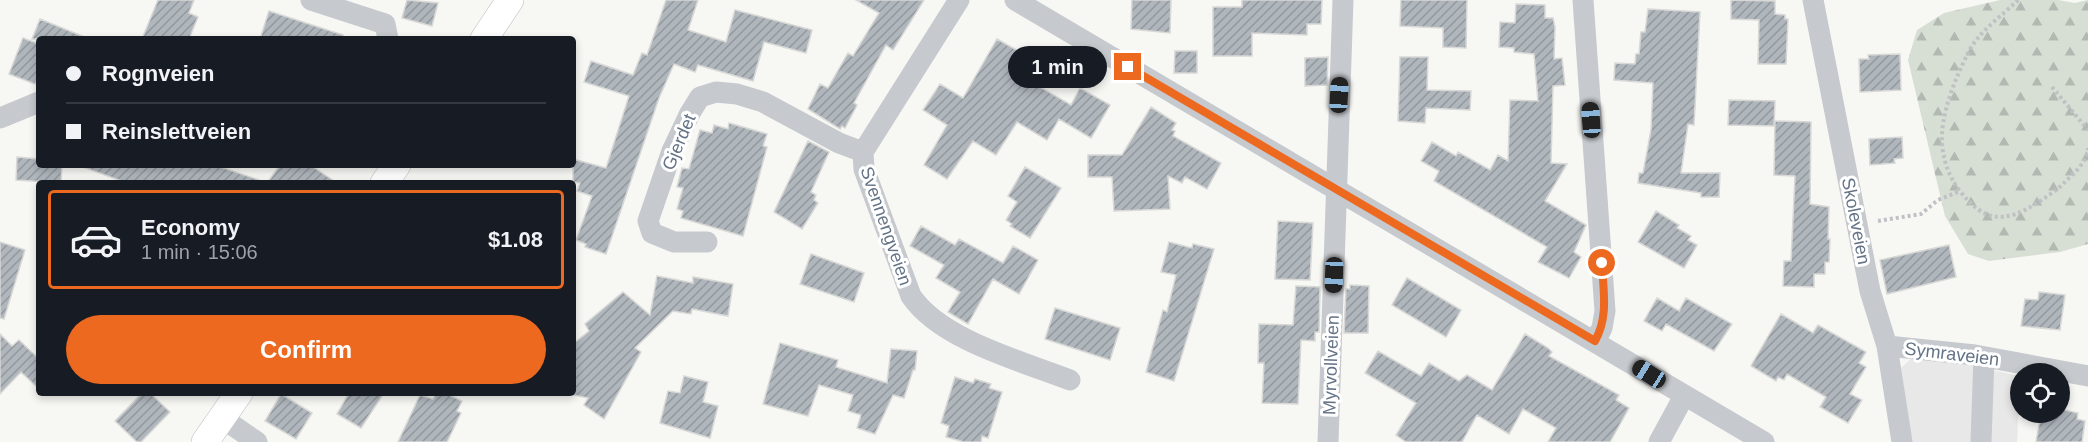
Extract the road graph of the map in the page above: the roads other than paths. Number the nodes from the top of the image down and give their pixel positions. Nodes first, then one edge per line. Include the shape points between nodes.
1 (311, 0) edge
2 (510, 0) edge
3 (959, 0) edge
4 (1015, 0) edge
5 (1343, 0) edge
6 (1583, 0) edge
7 (1813, 0) edge
8 (387, 36) edge
9 (486, 36) edge
10 (36, 103) edge
11 (0, 118) edge
12 (862, 152) junction
13 (1335, 190) junction
14 (707, 242) dead end
15 (1595, 341) junction
16 (1887, 346) junction
17 (1984, 357) junction
18 (2088, 376) edge
19 (1070, 380) dead end
20 (237, 396) edge
21 (1684, 396) junction
22 (222, 418) junction
23 (252, 441) edge
24 (205, 442) edge
25 (1328, 442) edge
26 (1659, 442) edge
27 (1764, 442) edge
28 (1902, 442) edge
29 (1981, 442) edge

1 - 8 street via 385,24
2 - 9 main road
3 - 12 street, Svennengveien
4 - 13 street
5 - 13 street, Myrvollveien
6 - 15 street via 1605,311
7 - 16 street, Skoleveien via 1870,291
10 - 11 street
12 - 14 street, Gjerdet via 763,102 716,92 700,97 672,151 648,221 652,233 674,242
12 - 19 street, Svennengveien via 864,169 910,296 920,310 969,340
13 - 15 street
13 - 25 street, Myrvollveien
15 - 21 street
16 - 17 street, Symraveien
16 - 28 street, Skoleveien
17 - 18 street, Symraveien
17 - 29 street
20 - 22 main road
21 - 26 street
21 - 27 street
22 - 23 street
22 - 24 main road

